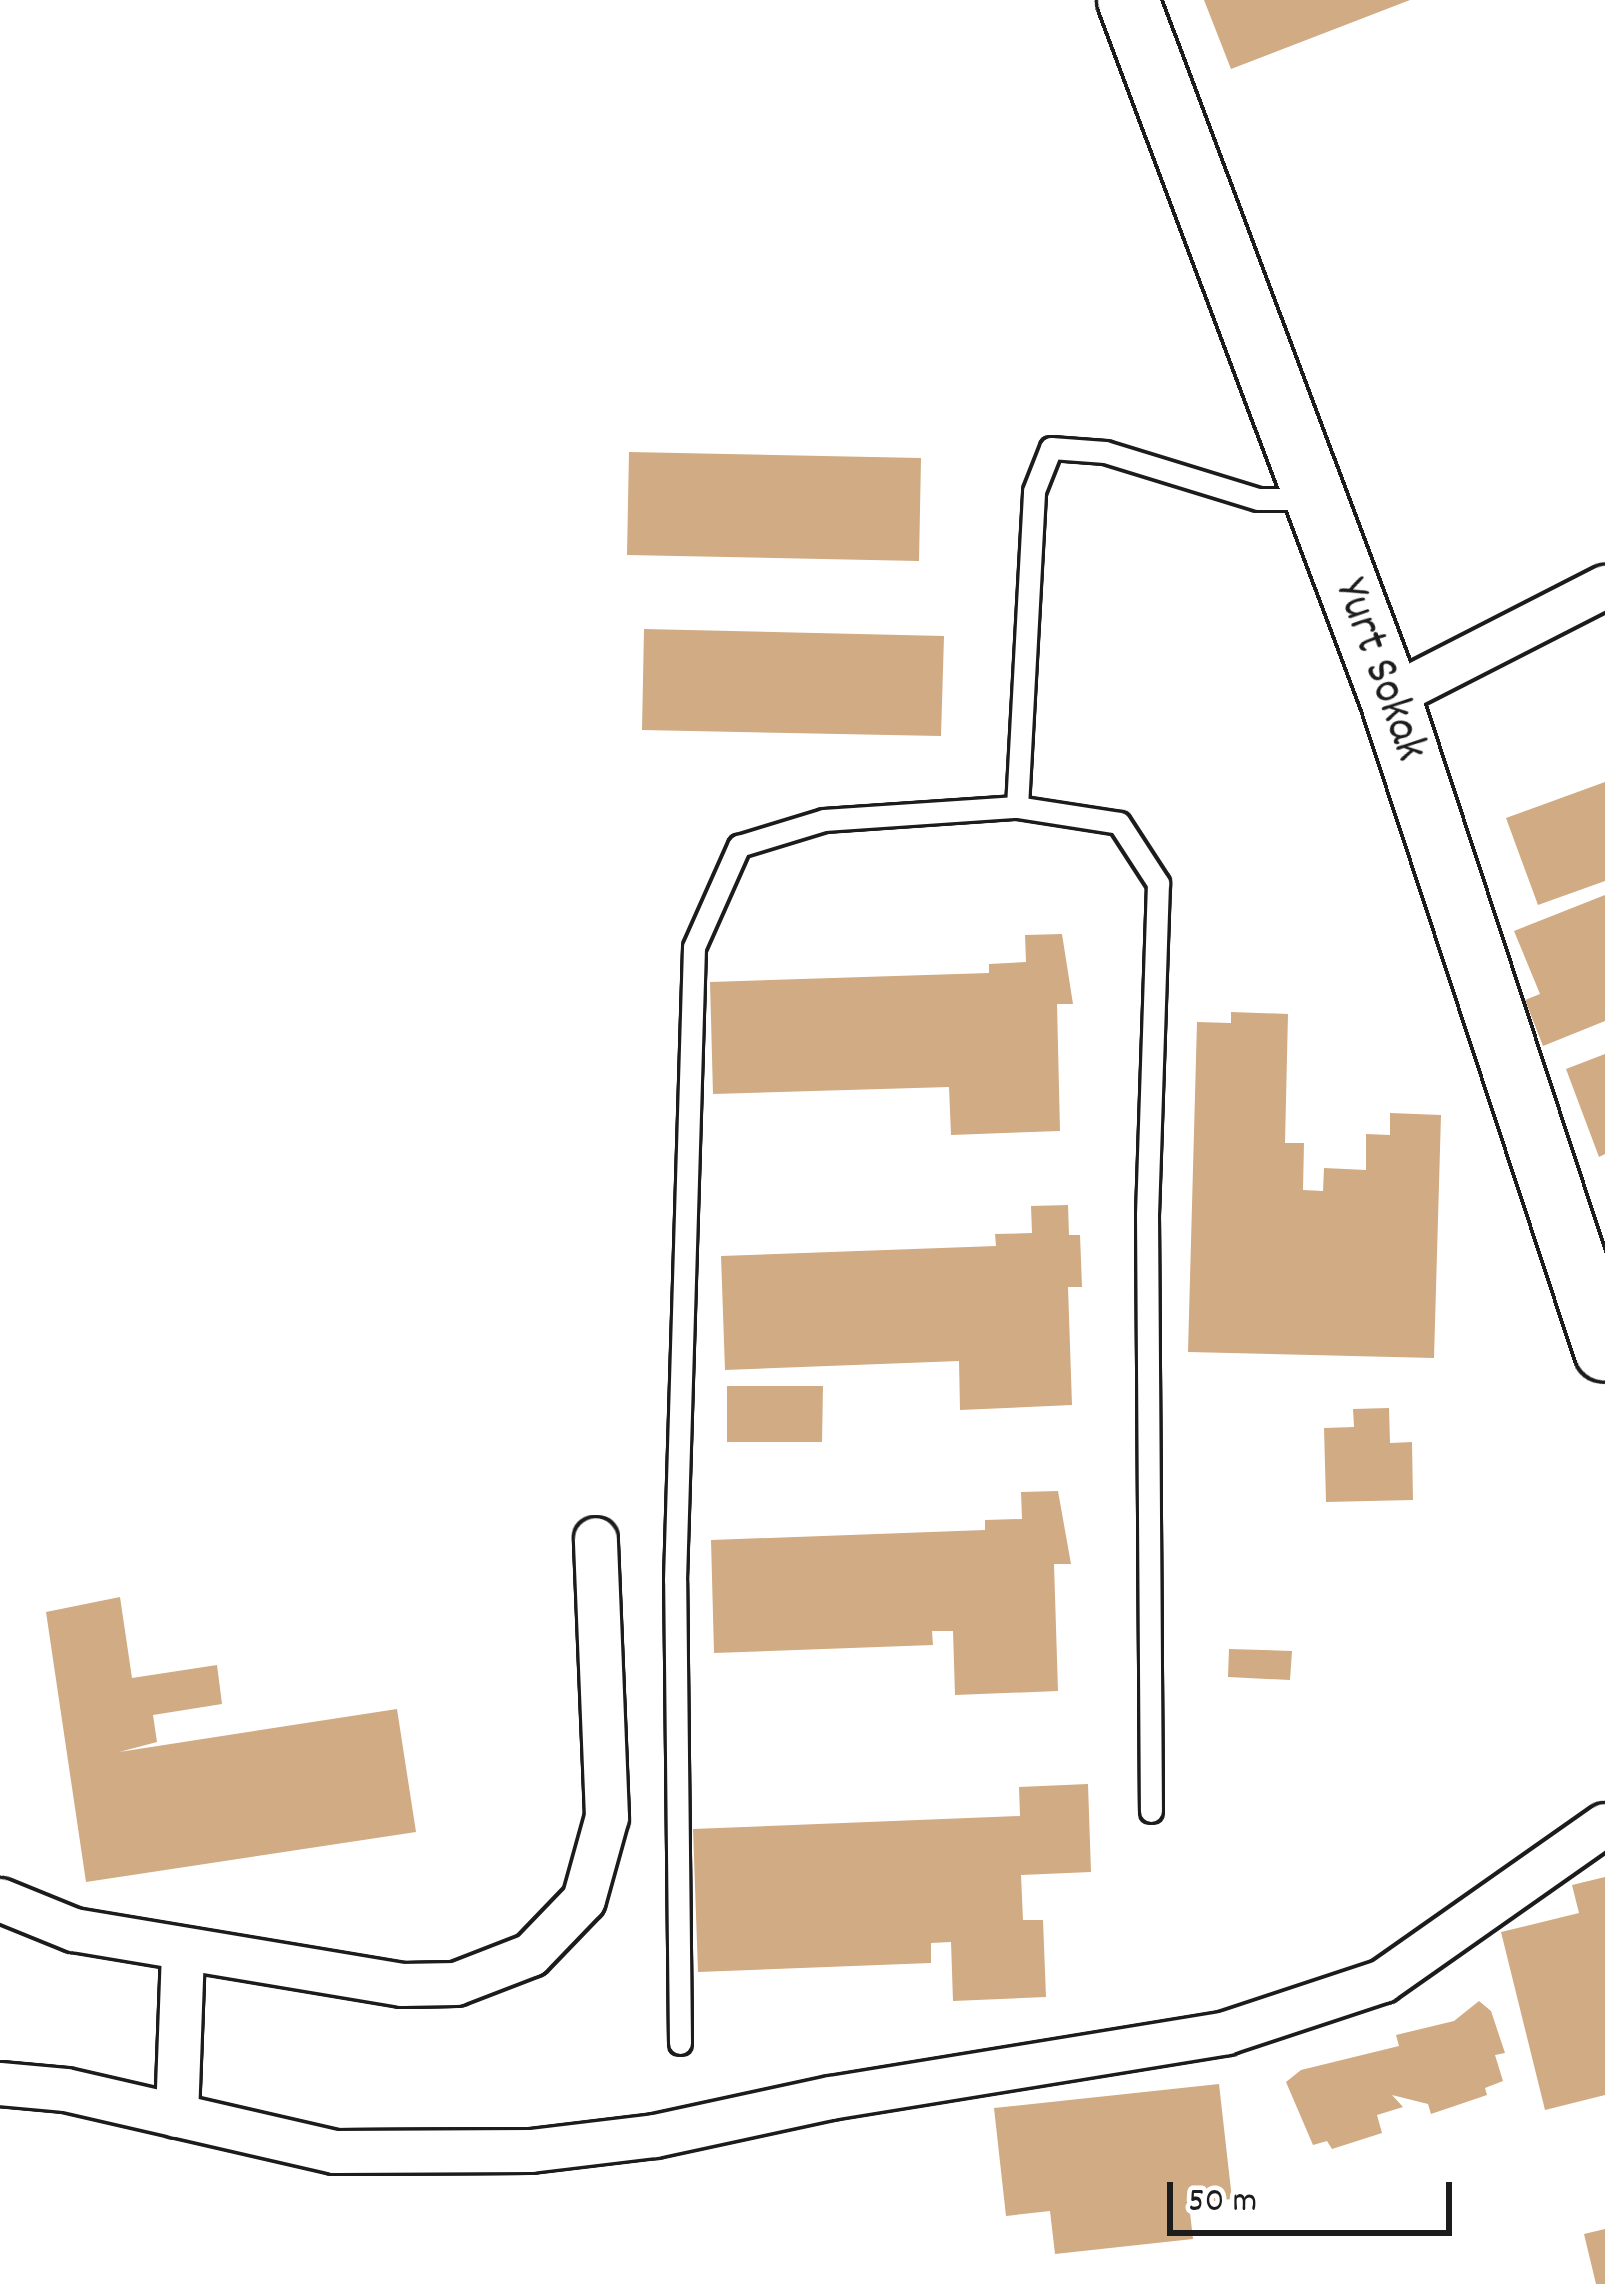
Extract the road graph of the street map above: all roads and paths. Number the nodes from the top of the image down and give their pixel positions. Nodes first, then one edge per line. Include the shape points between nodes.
1 (1128, 0) edge
2 (1315, 499) junction
3 (1605, 587) edge
4 (1390, 697) junction
5 (1017, 807) junction
6 (1605, 1351) edge
7 (596, 1538) dead end
8 (1151, 1811) dead end
9 (1605, 1826) edge
10 (0, 1900) edge
11 (183, 1948) junction
12 (680, 2043) dead end
13 (0, 2084) edge
14 (177, 2116) junction

1 - 2 street, Yurt Sokak
2 - 4 street, Yurt Sokak
2 - 5 lane via 1258,499 1106,452 1051,448 1032,509
3 - 4 street
4 - 6 street, Yurt Sokak
5 - 8 lane via 1119,823 1158,883 1147,1214
5 - 12 lane via 824,820 739,846 694,946 675,1580
7 - 11 street via 607,1817 584,1900 551,1939 482,1978 429,1986
9 - 14 street via 1383,1981 1226,2033 532,2151 335,2152
10 - 11 street via 74,1930
11 - 14 street
13 - 14 street

